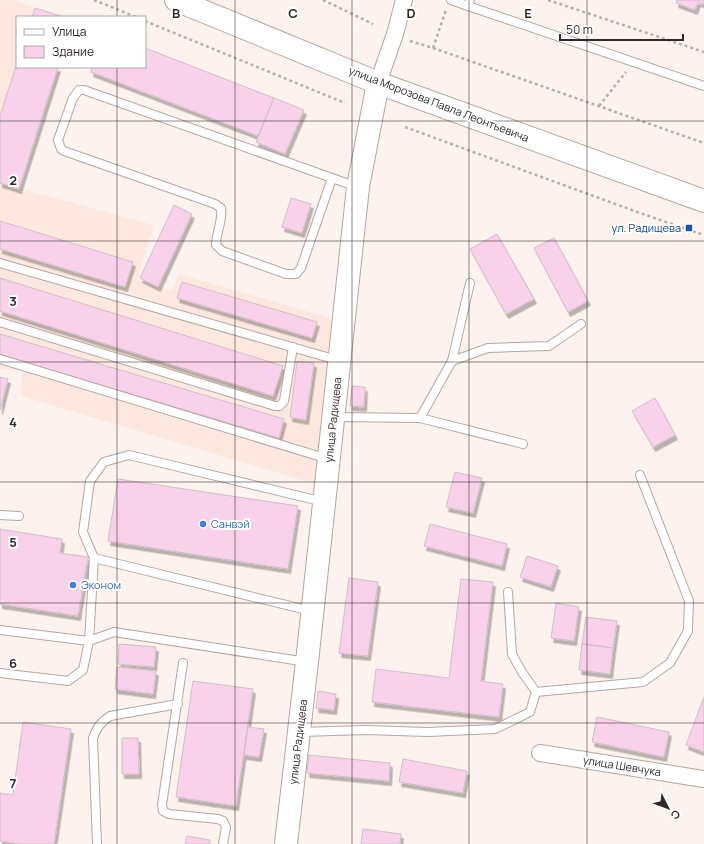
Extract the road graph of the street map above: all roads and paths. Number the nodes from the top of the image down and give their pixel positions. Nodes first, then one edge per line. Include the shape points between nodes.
1 (94, 0) edge
2 (176, 0) edge
3 (323, 0) edge
4 (404, 0) edge
5 (548, 0) edge
6 (449, 3) edge
7 (469, 3) edge
8 (134, 16) edge
9 (146, 21) edge
10 (373, 24) dead end
11 (410, 41) dead end
12 (433, 48) junction
13 (704, 52) edge
14 (634, 62) junction
15 (378, 83) junction
16 (704, 86) edge
17 (345, 103) dead end
18 (599, 106) junction
19 (405, 128) dead end
20 (704, 143) edge
21 (332, 178) junction
22 (358, 187) junction
23 (704, 201) edge
24 (704, 235) edge
25 (0, 263) edge
26 (470, 283) dead end
27 (0, 322) edge
28 (581, 324) dead end
29 (293, 347) junction
30 (0, 359) edge
31 (340, 361) junction
32 (452, 361) junction
33 (334, 417) junction
34 (420, 418) junction
35 (523, 444) dead end
36 (329, 460) junction
37 (640, 475) dead end
38 (324, 502) junction
39 (0, 515) edge
40 (19, 516) dead end
41 (94, 558) junction
42 (508, 592) dead end
43 (313, 612) junction
44 (0, 630) edge
45 (89, 641) junction
46 (307, 662) junction
47 (183, 664) dead end
48 (0, 673) edge
49 (536, 692) junction
50 (178, 704) junction
51 (299, 732) junction
52 (540, 753) dead end
53 (704, 779) edge
54 (97, 844) edge
55 (223, 844) edge
56 (286, 844) edge

1 - 8 path
2 - 15 street, улица Морозова Павла Леонтьевича
3 - 10 path
4 - 15 street, улица Радищева
5 - 13 path
6 - 7 lane
6 - 12 path
7 - 14 lane
9 - 17 path
11 - 12 path
12 - 18 path
14 - 16 lane
14 - 18 path
15 - 22 street, улица Радищева
15 - 23 street, улица Морозова Павла Леонтьевича
18 - 20 path
19 - 24 path
21 - 21 lane via 301,268 296,274 286,274 222,251 216,245 222,216 221,208 215,204 64,151 58,140 72,98 79,90 84,90
21 - 22 lane
22 - 31 street, улица Радищева
25 - 29 lane
26 - 32 lane
27 - 29 lane via 276,406 280,406 284,401
28 - 32 lane via 549,346 488,348
29 - 31 lane
30 - 36 lane
31 - 33 street, улица Радищева
32 - 34 lane
33 - 34 lane
33 - 36 street, улица Радищева
34 - 35 lane
36 - 38 street, улица Радищева
37 - 49 lane via 689,601 688,631 670,664 643,682
38 - 41 lane via 129,455 104,462 90,481 83,532
38 - 43 street, улица Радищева
39 - 40 lane
41 - 43 lane
41 - 45 lane
42 - 49 lane via 512,654
43 - 46 street, улица Радищева
44 - 45 lane
45 - 46 lane via 114,632
45 - 48 lane via 83,670 68,681
46 - 51 street, улица Радищева
47 - 50 lane
49 - 51 lane via 530,712 495,730
50 - 54 lane via 110,716 97,728 93,738
50 - 55 lane via 163,810 169,814 223,821 226,827
51 - 56 street, улица Радищева
52 - 53 street, улица Шевчука

